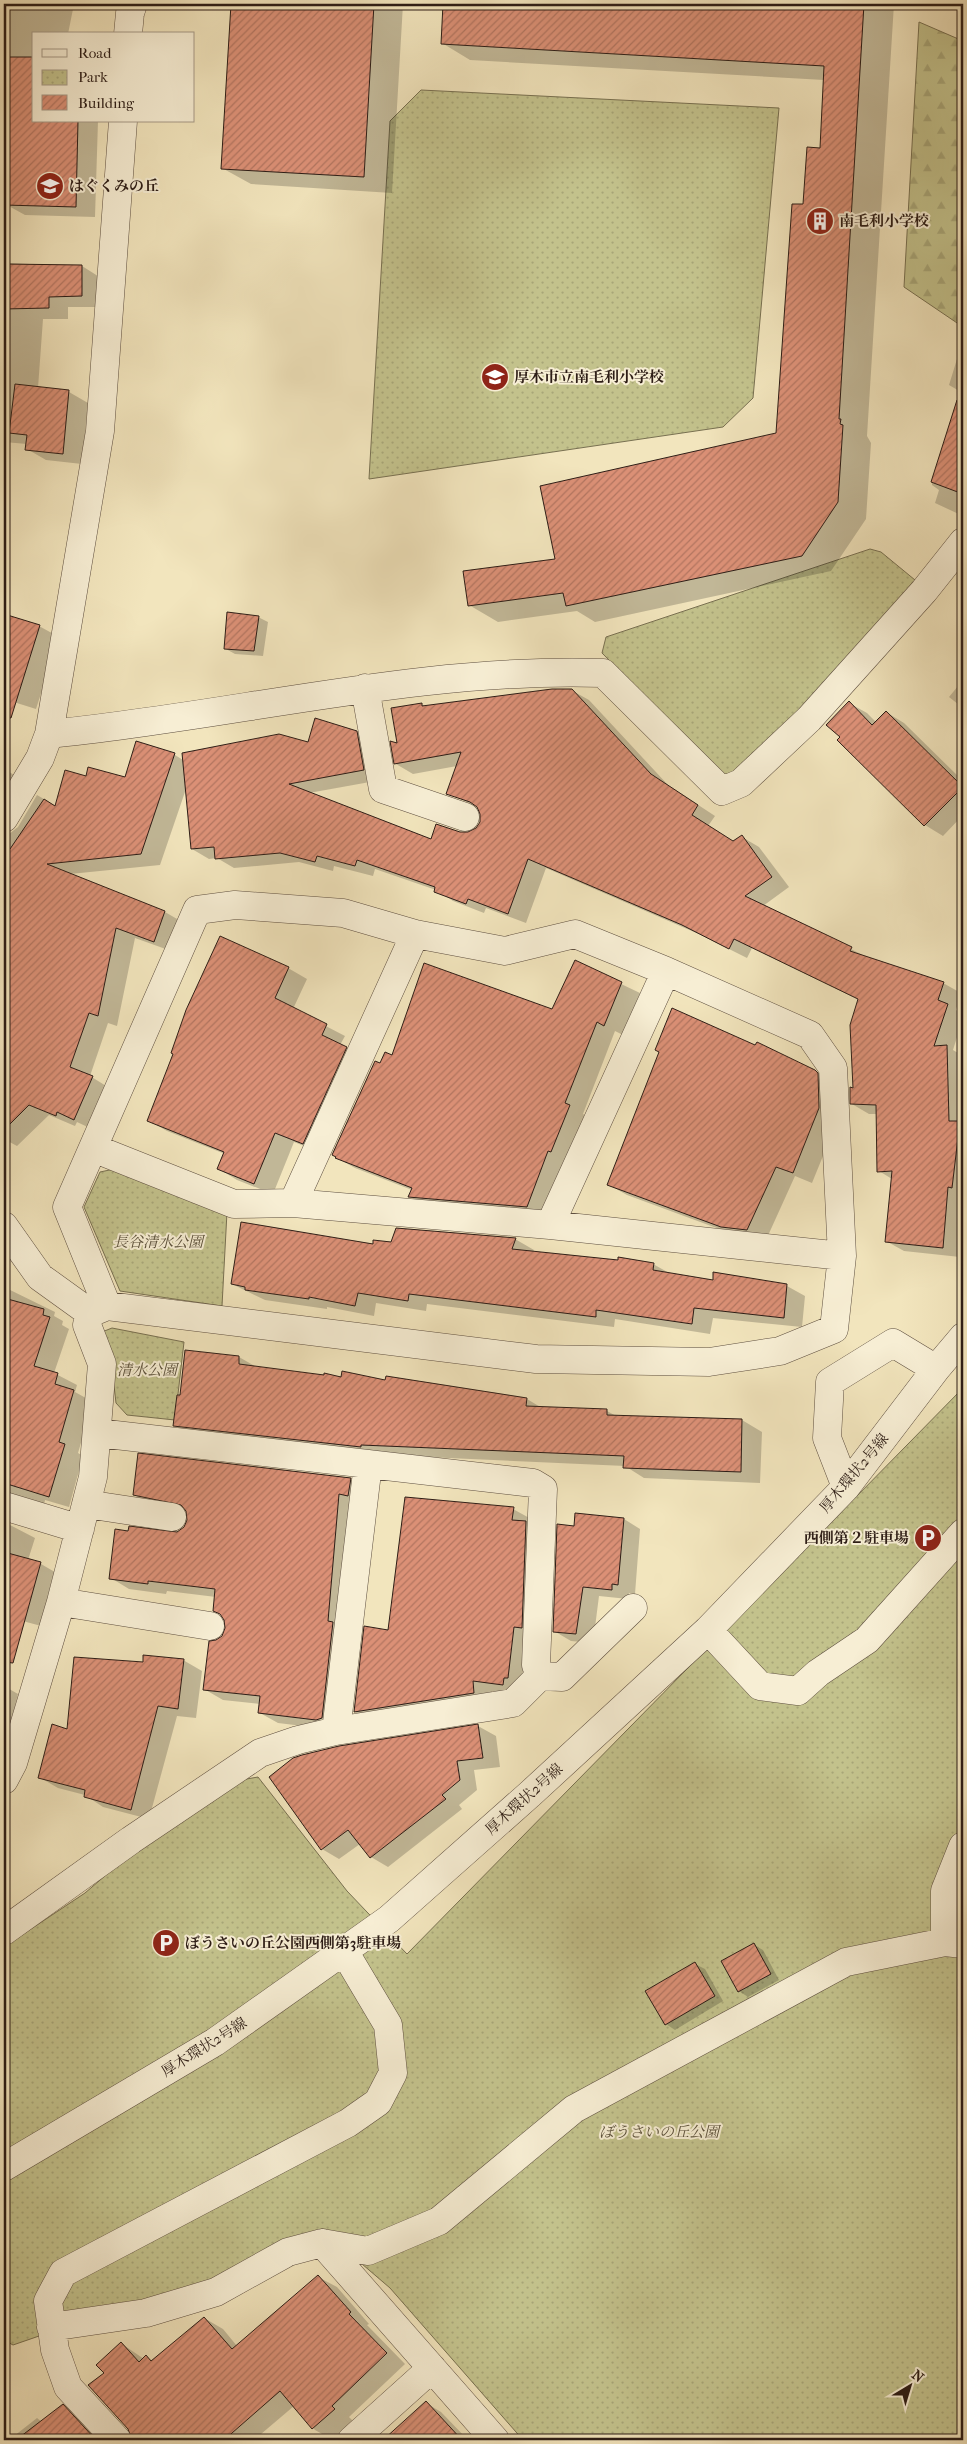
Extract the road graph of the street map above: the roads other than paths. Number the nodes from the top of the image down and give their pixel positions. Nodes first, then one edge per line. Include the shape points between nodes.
1 (133, 4) edge
2 (128, 32) edge
3 (123, 122) edge
4 (963, 542) edge
5 (365, 688) junction
6 (49, 734) junction
7 (4, 818) edge
8 (465, 818) dead end
9 (415, 934) junction
10 (666, 971) junction
11 (93, 1148) junction
12 (292, 1203) junction
13 (550, 1225) junction
14 (4, 1226) edge
15 (842, 1256) junction
16 (98, 1309) junction
17 (963, 1338) edge
18 (936, 1369) junction
19 (98, 1433) junction
20 (368, 1464) junction
21 (846, 1487) junction
22 (4, 1506) edge
23 (83, 1517) junction
24 (172, 1517) dead end
25 (963, 1533) edge
26 (61, 1602) junction
27 (633, 1608) dead end
28 (210, 1626) dead end
29 (708, 1630) junction
30 (540, 1676) junction
31 (336, 1731) junction
32 (5, 1777) edge
33 (963, 1846) edge
34 (4, 1931) edge
35 (954, 1943) edge
36 (344, 1951) junction
37 (4, 2167) edge
38 (322, 2243) junction
39 (52, 2327) junction
40 (432, 2368) junction
41 (117, 2440) edge
42 (352, 2440) edge
43 (495, 2440) edge

1 - 2 street
3 - 6 street via 100,431
4 - 5 street via 924,591 808,719 741,783 722,790 603,673 551,671
5 - 6 street via 125,727
5 - 8 street via 384,789
6 - 7 street via 40,758
9 - 10 street via 505,952 576,934
9 - 11 street via 343,913 235,905 197,910
9 - 12 street
10 - 13 street
10 - 15 street via 810,1035 833,1068
11 - 12 street via 234,1204
11 - 16 street via 67,1207
12 - 13 street
13 - 15 street
14 - 16 street via 40,1277
15 - 16 street via 834,1329 780,1351 709,1362 536,1359
16 - 19 street via 87,1325 102,1364
17 - 18 street, 厚木環状2号線
18 - 21 street, 厚木環状2号線
18 - 21 street via 893,1343 830,1382 827,1438
19 - 20 street
19 - 23 street via 93,1477
20 - 30 street via 533,1484 543,1489 536,1665
20 - 31 street
21 - 29 street, 厚木環状2号線
22 - 23 street
23 - 24 street
23 - 26 street
25 - 29 street via 867,1640 818,1673 798,1691 760,1686
26 - 28 street
26 - 32 street via 13,1763
27 - 30 street via 562,1677
29 - 36 street, 厚木環状2号線 via 404,1906
30 - 31 street via 513,1703
31 - 34 street via 260,1754 131,1840
33 - 35 street via 945,1891
35 - 38 street via 846,1962 574,2109 439,2221 368,2251
36 - 37 street, 厚木環状2号線 via 215,2042
36 - 39 street via 388,2025 393,2073 378,2102 348,2123 63,2273 48,2301
38 - 39 street via 288,2252 216,2292 146,2313
38 - 40 street
39 - 41 street via 55,2350 68,2387
40 - 42 street
40 - 43 street

